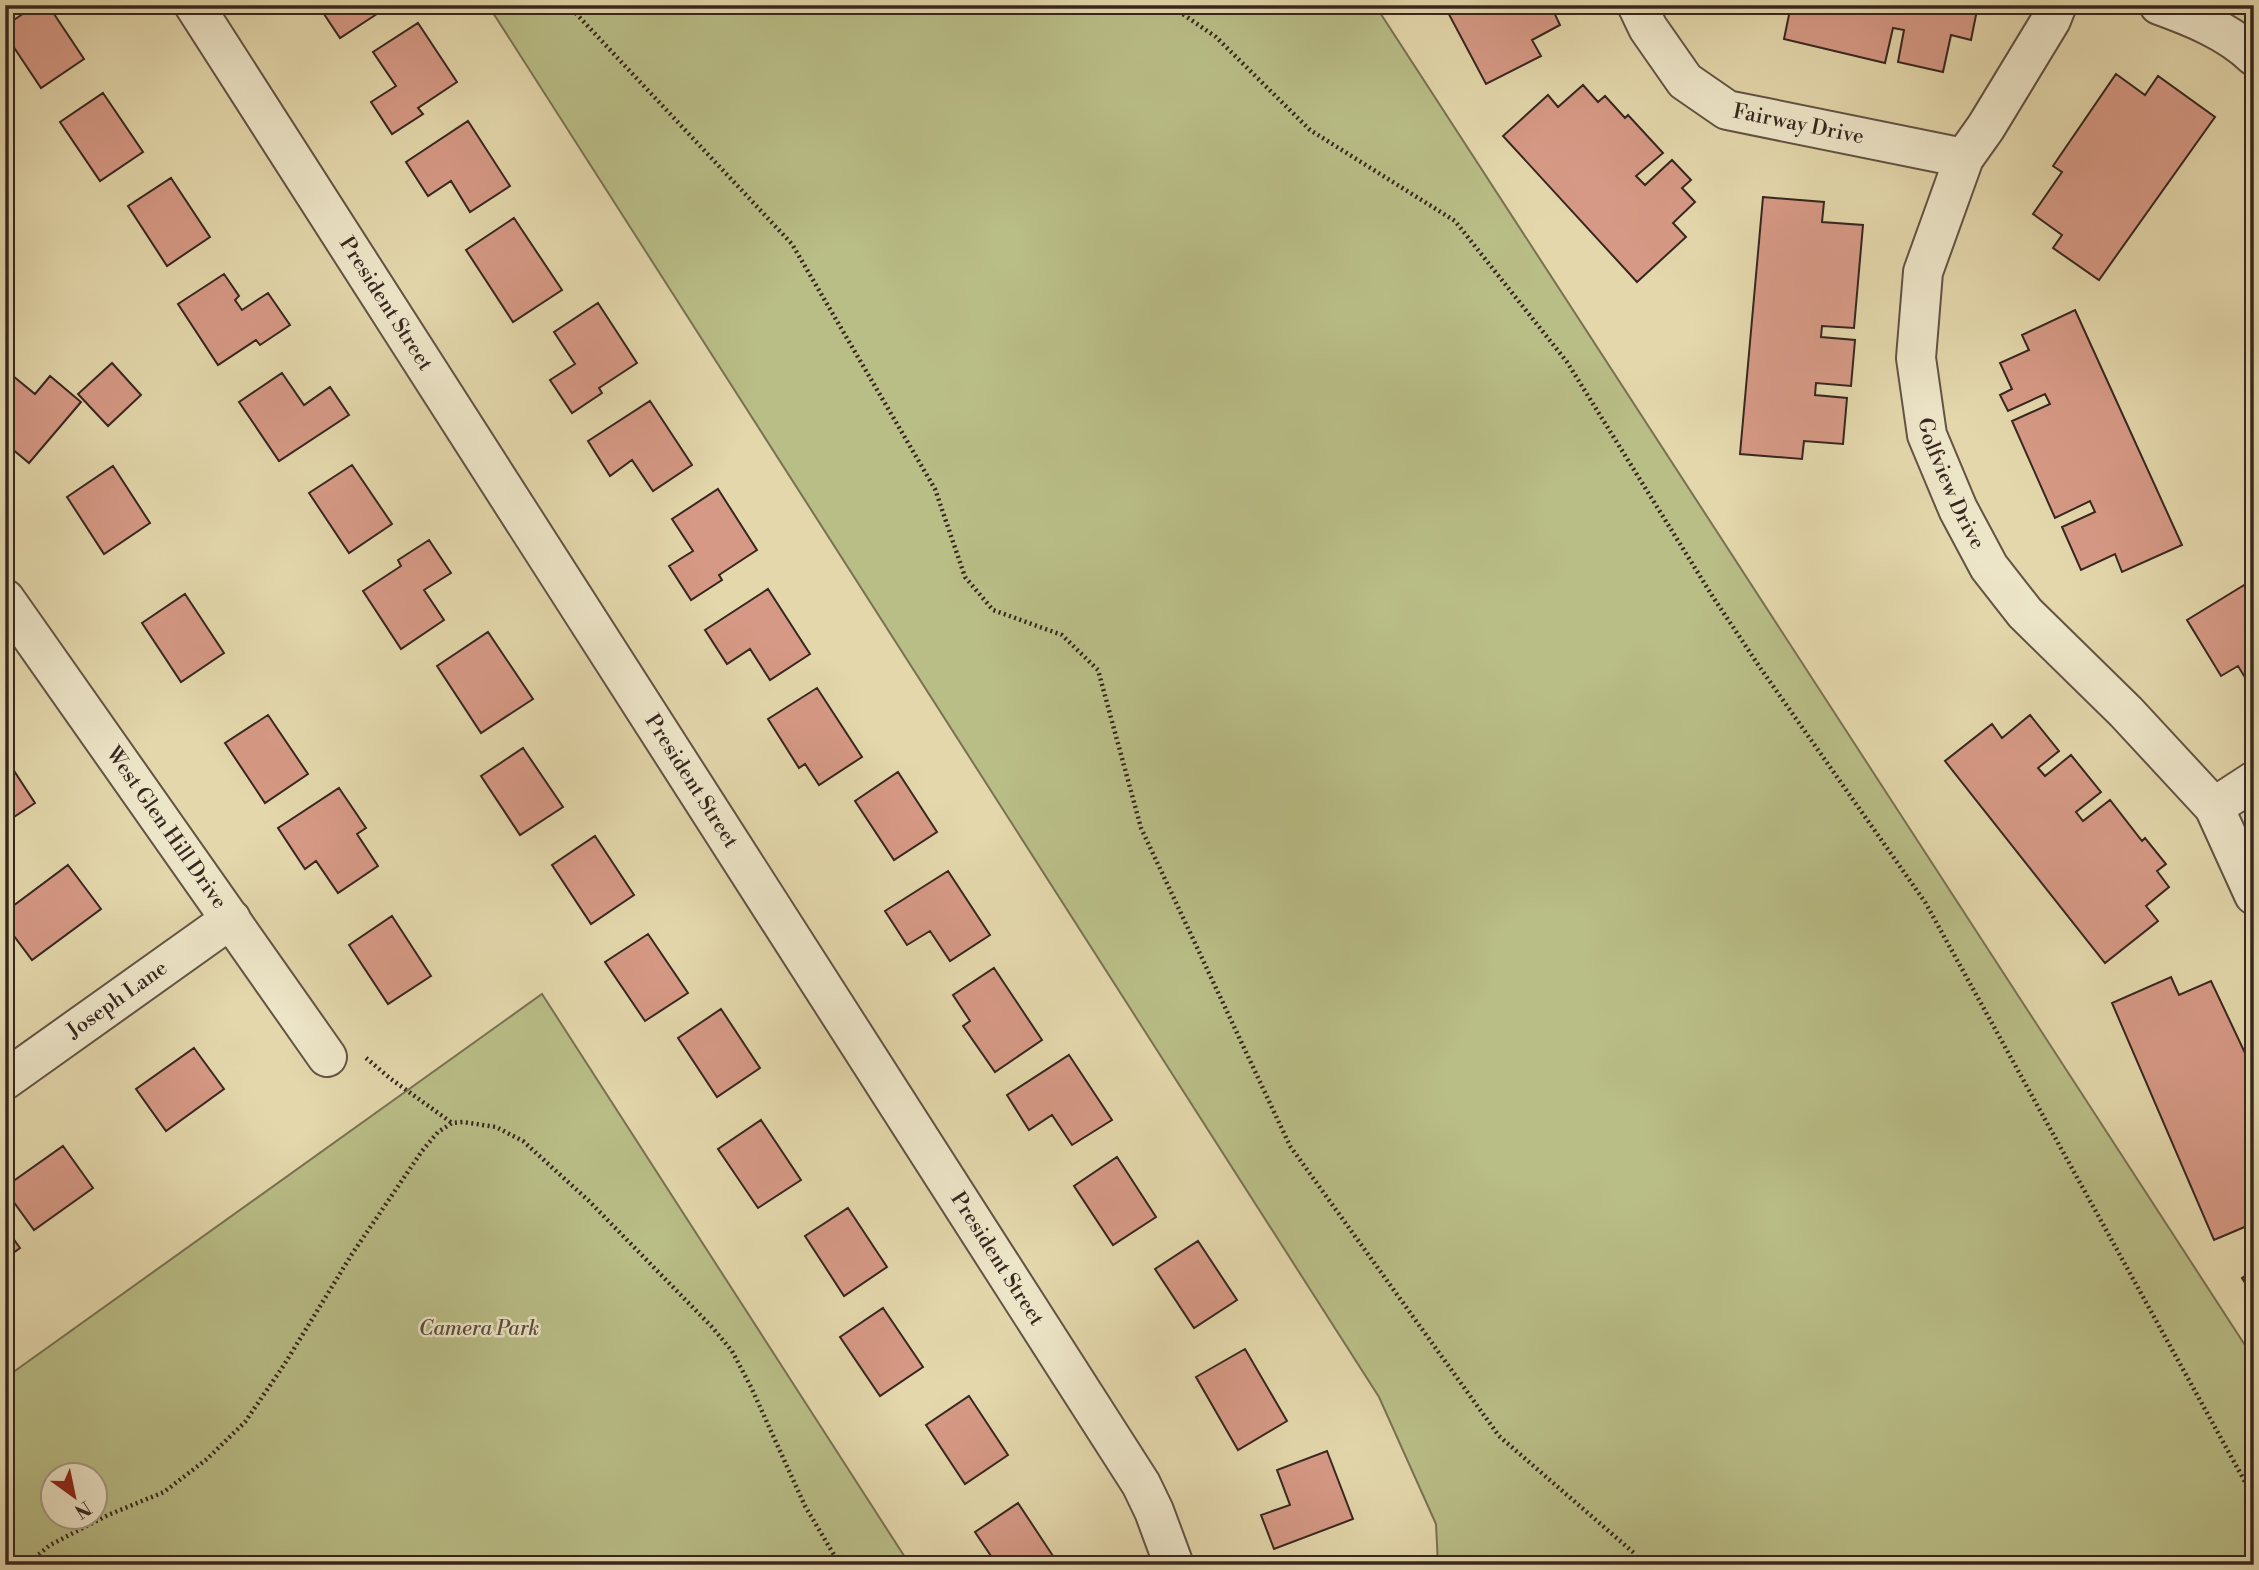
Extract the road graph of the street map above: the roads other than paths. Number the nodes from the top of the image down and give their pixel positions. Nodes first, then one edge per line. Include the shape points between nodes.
1 (194, 5) edge
2 (1637, 5) edge
3 (2057, 5) edge
4 (2159, 5) edge
5 (2254, 56) edge
6 (1964, 159) junction
7 (5, 599) edge
8 (2254, 781) edge
9 (2214, 807) junction
10 (2254, 895) edge
11 (230, 919) junction
12 (327, 1057) road end
13 (5, 1080) edge
14 (1174, 1565) edge

1 - 14 street, President Street via 1141,1484
2 - 6 street, Fairway Drive via 1685,81 1727,110
3 - 6 street, Golfview Drive
4 - 5 street via 2196,18
6 - 9 street, Golfview Drive via 1923,272 1916,358 1927,435 1989,567 2025,612
7 - 11 street, West Glen Hill Drive
8 - 9 street
9 - 10 street, Golfview Drive
11 - 12 street, West Glen Hill Drive
11 - 13 street, Joseph Lane

